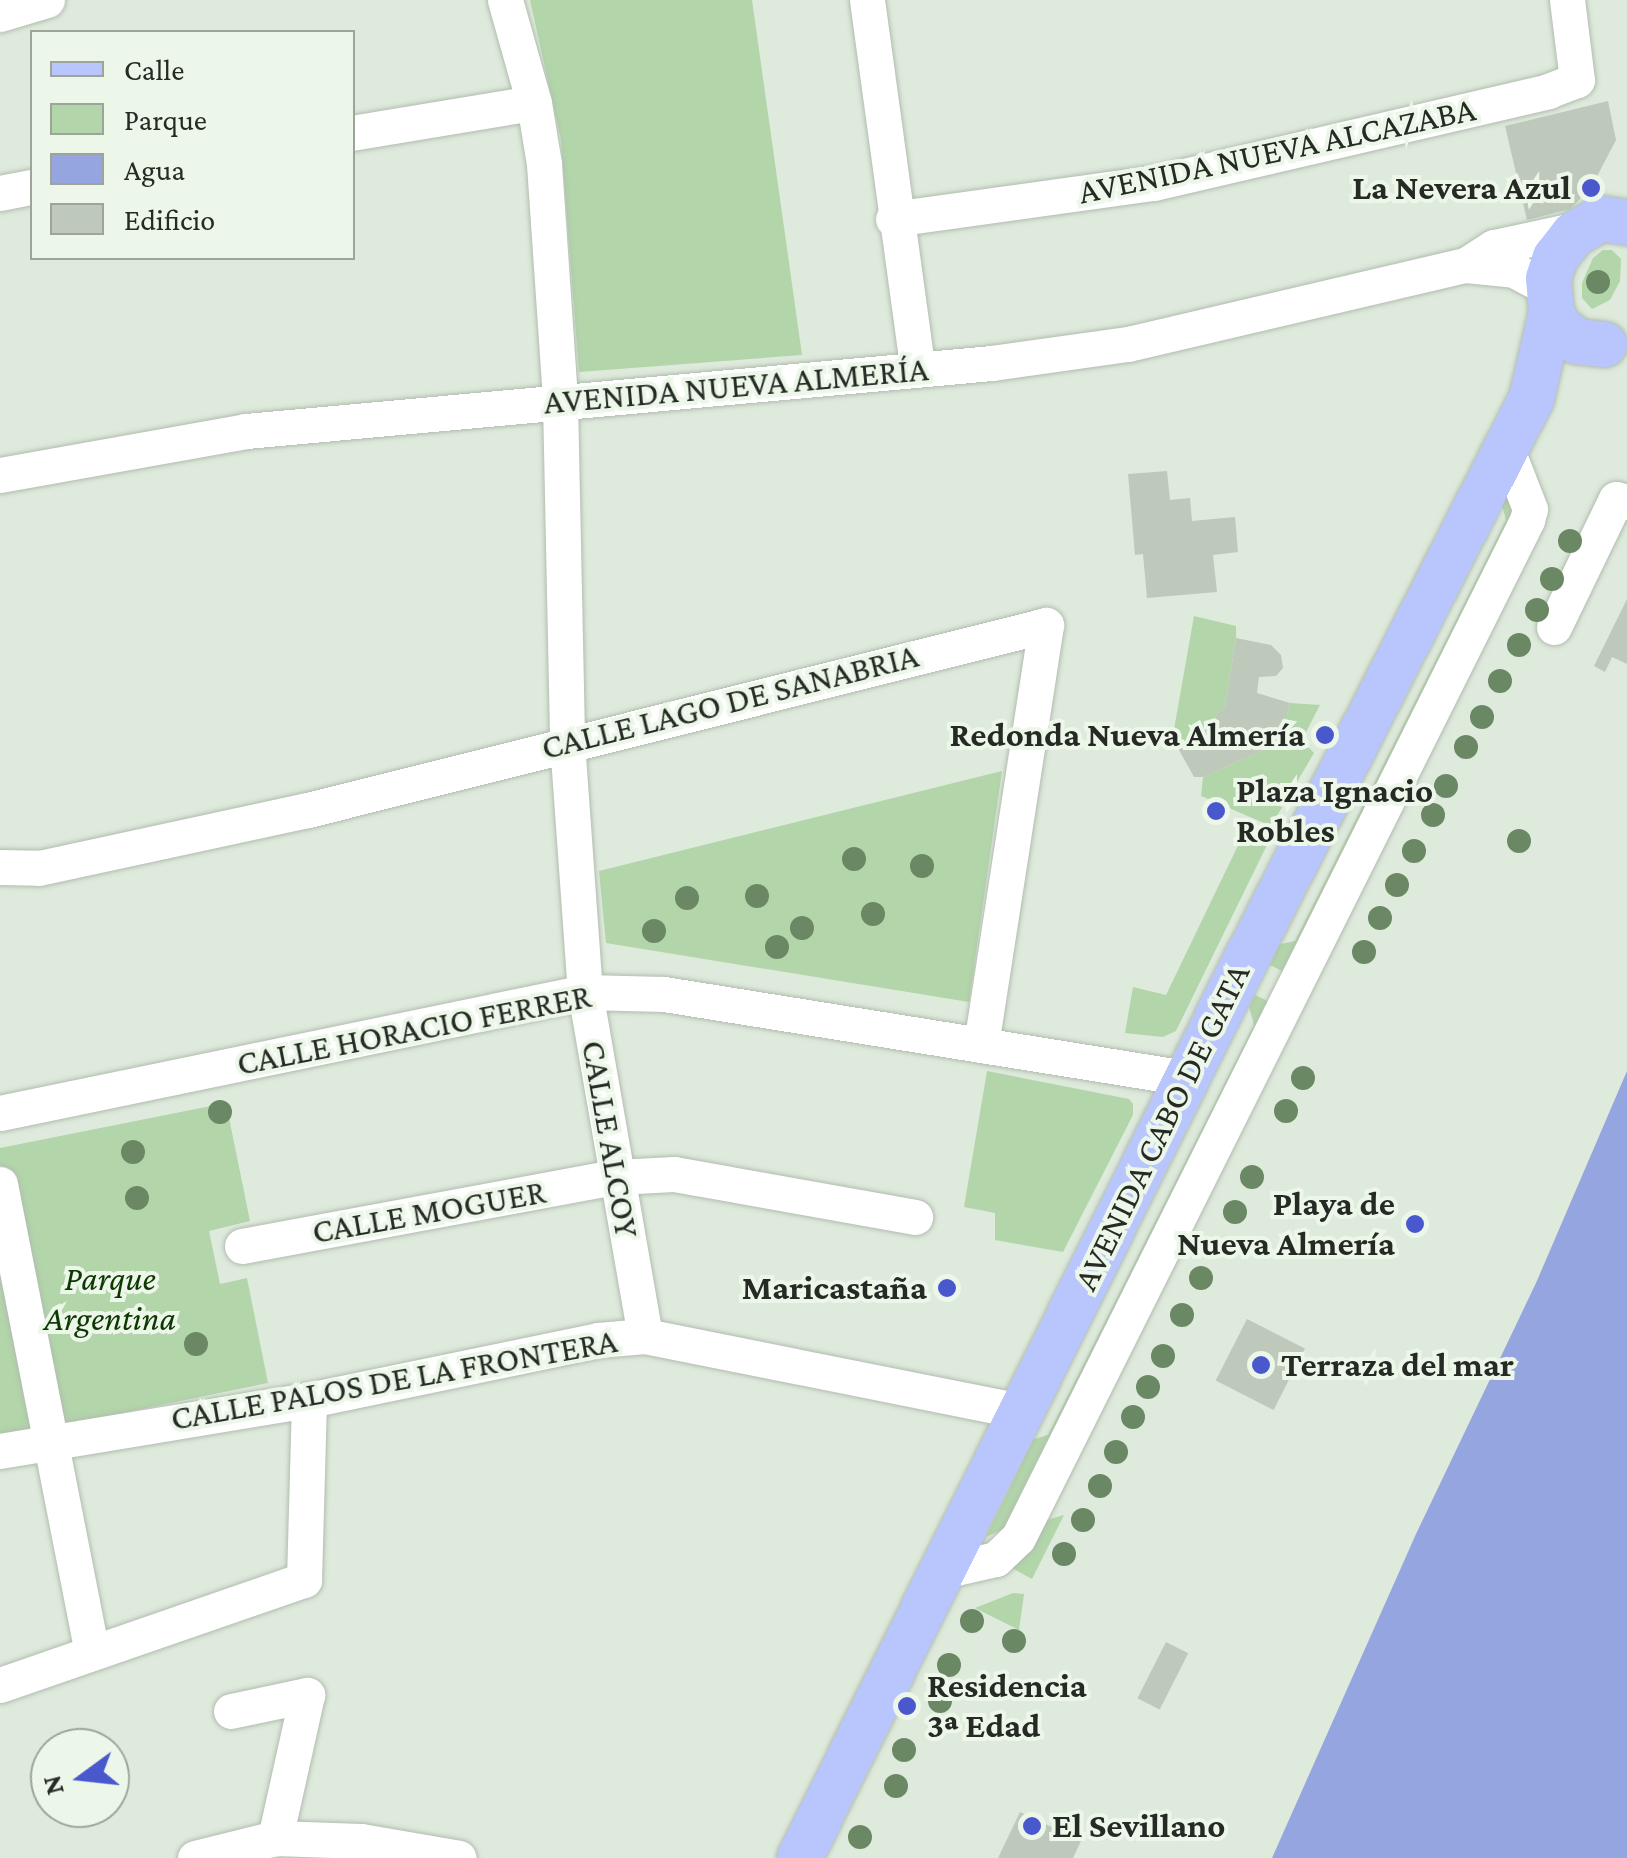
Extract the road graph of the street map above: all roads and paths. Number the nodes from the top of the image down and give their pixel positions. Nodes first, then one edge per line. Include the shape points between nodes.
1 (48, 0) edge
2 (504, 0) edge
3 (867, 0) edge
4 (1566, 0) edge
5 (0, 14) edge
6 (534, 103) junction
7 (355, 132) edge
8 (1627, 179) edge
9 (30, 187) edge
10 (0, 193) edge
11 (893, 218) junction
12 (1603, 223) edge
13 (1466, 265) junction
14 (1549, 300) junction
15 (1616, 336) edge
16 (918, 370) junction
17 (1531, 398) junction
18 (560, 402) junction
19 (1505, 445) junction
20 (0, 475) edge
21 (1627, 502) edge
22 (1554, 627) dead end
23 (568, 742) junction
24 (0, 867) edge
25 (586, 992) junction
26 (981, 1045) junction
27 (1186, 1078) junction
28 (0, 1114) edge
29 (616, 1177) junction
30 (0, 1184) edge
31 (915, 1217) dead end
32 (242, 1246) dead end
33 (645, 1336) junction
34 (310, 1400) junction
35 (1022, 1411) junction
36 (53, 1439) junction
37 (0, 1450) edge
38 (943, 1571) junction
39 (92, 1652) junction
40 (0, 1685) edge
41 (231, 1711) dead end
42 (275, 1838) junction
43 (808, 1851) edge
44 (195, 1858) edge
45 (459, 1858) edge

1 - 5 street
2 - 6 street, CALLE ALCOY
3 - 11 street
4 - 11 street, AVENIDA NUEVA ALCAZABA via 1577,80 1548,91 1154,182
6 - 7 street
6 - 18 street, CALLE ALCOY
8 - 12 main road
9 - 10 street
11 - 16 street
12 - 13 street, AVENIDA NUEVA ALMERÍA via 1494,247
12 - 14 main road, AVENIDA CABO DE GATA via 1555,256
13 - 14 street, AVENIDA NUEVA ALMERÍA via 1514,270
13 - 16 street, AVENIDA NUEVA ALMERÍA via 1128,344
14 - 15 main road via 1567,336
14 - 17 main road, AVENIDA CABO DE GATA
15 - 17 main road, AVENIDA CABO DE GATA via 1556,387
16 - 18 street, AVENIDA NUEVA ALMERÍA
17 - 19 main road, AVENIDA CABO DE GATA
18 - 20 street, AVENIDA NUEVA ALMERÍA via 246,431
18 - 23 street, CALLE ALCOY
19 - 27 main road, AVENIDA CABO DE GATA
19 - 38 street via 1529,514 1448,678 1018,1538 996,1559
21 - 22 street via 1616,499
23 - 24 street, CALLE LAGO DE SANABRIA via 157,844 39,868
23 - 25 street, CALLE ALCOY
23 - 26 street, CALLE LAGO DE SANABRIA via 1046,625
25 - 26 street, CALLE HORACIO FERRER via 664,994
25 - 28 street, CALLE HORACIO FERRER
25 - 29 street, CALLE ALCOY
26 - 27 street, CALLE HORACIO FERRER
27 - 35 main road, AVENIDA CABO DE GATA
29 - 31 street, CALLE MOGUER via 674,1174
29 - 32 street, CALLE MOGUER
29 - 33 street, CALLE ALCOY
30 - 36 street
33 - 34 street, CALLE PALOS DE LA FRONTERA
33 - 35 street, CALLE PALOS DE LA FRONTERA
34 - 36 street, CALLE PALOS DE LA FRONTERA
34 - 39 street via 304,1580
35 - 38 main road, AVENIDA CABO DE GATA
36 - 37 street, CALLE PALOS DE LA FRONTERA
36 - 39 street
38 - 43 main road, AVENIDA CABO DE GATA
39 - 40 street
41 - 42 street via 307,1696
42 - 44 street
42 - 45 street via 362,1841

